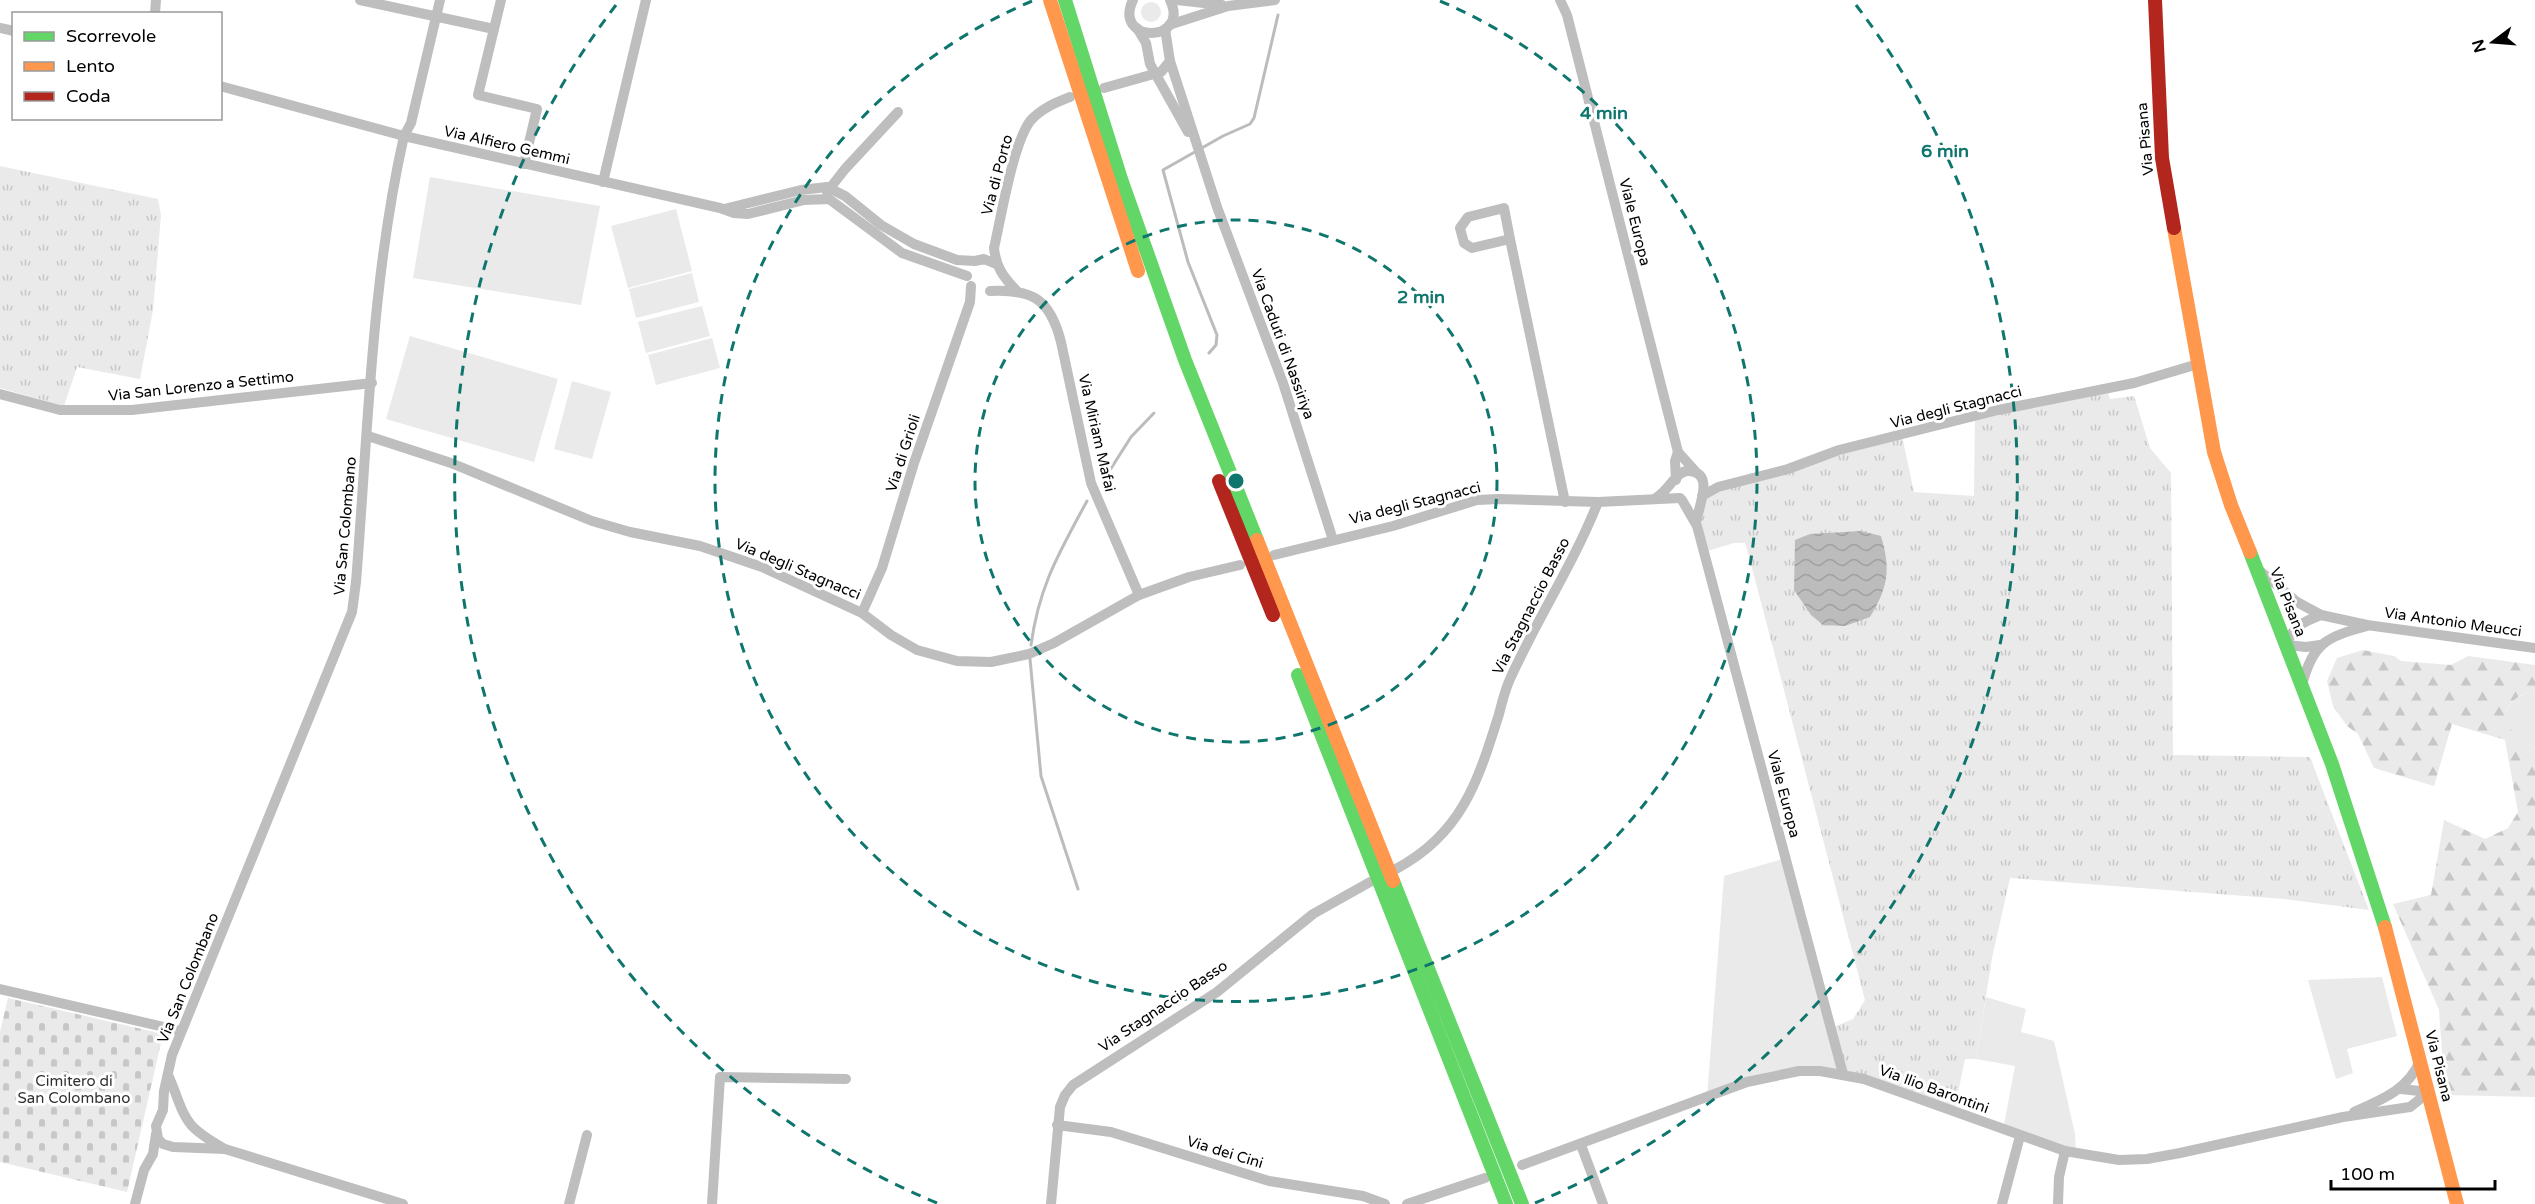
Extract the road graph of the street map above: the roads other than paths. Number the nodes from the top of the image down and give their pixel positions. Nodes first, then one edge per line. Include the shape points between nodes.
1 (360, 0) edge
2 (417, 0) edge
3 (440, 0) edge
4 (501, 0) edge
5 (646, 0) edge
6 (1050, 0) edge
7 (1065, 0) edge
8 (1124, 0) edge
9 (1133, 0) edge
10 (1170, 0) edge
11 (1177, 0) edge
12 (1275, 0) edge
13 (1560, 0) edge
14 (2155, 0) edge
15 (1228, 6) junction
16 (414, 12) junction
17 (1130, 14) junction
18 (436, 16) junction
19 (1167, 27) junction
20 (494, 28) junction
21 (1137, 28) junction
22 (1148, 59) junction
23 (1170, 61) junction
24 (1156, 73) junction
25 (1129, 81) junction
26 (222, 87) edge
27 (1104, 88) dead end
28 (1070, 97) dead end
29 (898, 112) dead end
30 (404, 136) junction
31 (1202, 160) junction
32 (525, 164) junction
33 (603, 182) junction
34 (831, 188) junction
35 (821, 198) junction
36 (724, 209) junction
37 (1510, 239) junction
38 (994, 248) junction
39 (978, 260) junction
40 (998, 267) junction
41 (969, 281) junction
42 (1144, 287) dead end
43 (1017, 290) junction
44 (988, 291) junction
45 (970, 302) junction
46 (1156, 319) dead end
47 (2198, 364) junction
48 (372, 383) junction
49 (0, 394) edge
50 (368, 436) junction
51 (1678, 452) junction
52 (1699, 475) junction
53 (1676, 480) junction
54 (1722, 486) junction
55 (1701, 496) junction
56 (1656, 498) junction
57 (1681, 499) junction
58 (1565, 502) junction
59 (1598, 502) junction
60 (1696, 523) junction
61 (1333, 540) junction
62 (1274, 555) dead end
63 (1240, 565) dead end
64 (2257, 569) junction
65 (1139, 595) junction
66 (862, 613) junction
67 (2321, 615) junction
68 (2367, 626) junction
69 (2288, 645) junction
70 (2320, 645) junction
71 (2535, 648) edge
72 (2302, 685) junction
73 (1396, 869) dead end
74 (1370, 882) dead end
75 (0, 989) edge
76 (181, 1031) junction
77 (2421, 1060) junction
78 (1843, 1074) junction
79 (169, 1077) junction
80 (846, 1079) dead end
81 (2402, 1089) junction
82 (2429, 1092) junction
83 (2410, 1107) junction
84 (2343, 1117) junction
85 (160, 1119) junction
86 (2435, 1120) junction
87 (186, 1121) junction
88 (1057, 1125) junction
89 (156, 1133) junction
90 (587, 1135) dead end
91 (2020, 1137) junction
92 (1581, 1145) junction
93 (176, 1147) junction
94 (225, 1149) junction
95 (2065, 1151) junction
96 (153, 1154) junction
97 (1522, 1165) dead end
98 (1485, 1178) dead end
99 (135, 1204) edge
100 (403, 1204) edge
101 (569, 1204) edge
102 (712, 1204) edge
103 (1051, 1204) edge
104 (1385, 1204) edge
105 (1407, 1204) edge
106 (1506, 1204) edge
107 (1522, 1204) edge
108 (1604, 1204) edge
109 (2002, 1204) edge
110 (2058, 1204) edge
111 (2457, 1204) edge

1 - 16 street
2 - 16 street
3 - 18 street, Via San Colombano
4 - 20 street
5 - 33 street
6 - 42 main road
7 - 107 main road via 1121,179 1182,350
8 - 17 street
9 - 17 street
10 - 19 street via 1173,13
11 - 15 street
12 - 15 street
13 - 51 street, Viale Europa
14 - 47 main road, Via Pisana via 2162,158
15 - 19 street
16 - 18 street
17 - 21 street
18 - 20 street
18 - 30 street, Via San Colombano via 411,123
19 - 21 street via 1153,34
19 - 23 street
20 - 32 street via 478,95 537,109
21 - 22 street via 1146,42
22 - 24 street
22 - 25 street
23 - 24 street
23 - 31 street, Via Caduti di Nassiriya
24 - 25 street
24 - 31 street, Via Caduti di Nassiriya
25 - 27 street
26 - 30 street
28 - 38 street, Via di Porto via 1045,108 1026,127
29 - 34 street
30 - 32 street, Via Alfiero Gemmi
30 - 48 street, Via San Colombano via 380,272
31 - 61 street, Via Caduti di Nassiriya via 1283,383
32 - 33 street, Via Alfiero Gemmi
33 - 36 street, Via Alfiero Gemmi
34 - 35 street
34 - 36 street via 814,188
34 - 39 street via 914,244 951,258
35 - 36 street via 748,214
35 - 41 street via 835,202 902,253
37 - 37 street via 1504,208 1468,217 1460,228 1464,243 1472,248
37 - 58 street
38 - 39 street
38 - 40 street, Via di Porto
39 - 40 street via 987,259
39 - 41 street via 969,267
40 - 43 street, Via Miriam Mafai
40 - 44 street via 999,283
41 - 44 street via 977,291
41 - 45 street, Via di Grioli
43 - 44 street
43 - 65 street, Via Miriam Mafai via 1040,302 1056,324 1091,483
44 - 45 street
45 - 66 street, Via di Grioli via 882,568
46 - 106 main road
47 - 54 street, Via degli Stagnacci via 2134,383 1839,450 1788,469
47 - 64 main road, Via Pisana via 2219,471
48 - 49 street, Via San Lorenzo a Settimo via 132,410 60,411
48 - 50 street, Via San Colombano
50 - 66 street, Via degli Stagnacci via 451,463 592,521 724,554
50 - 76 street, Via San Colombano via 352,612
51 - 52 street, Viale Europa
51 - 53 street, Viale Europa
52 - 53 street via 1684,472
52 - 54 street
52 - 55 street via 1705,486
53 - 56 street
53 - 57 street via 1675,491
54 - 55 street, Via degli Stagnacci
55 - 57 street, Via degli Stagnacci via 1694,501
55 - 60 street, Viale Europa
56 - 57 street, Via degli Stagnacci
56 - 59 street, Via degli Stagnacci
57 - 60 street, Viale Europa
58 - 59 street, Via degli Stagnacci
58 - 61 street, Via degli Stagnacci via 1477,500
59 - 73 street, Via Stagnaccio Basso via 1510,679 1478,777 1465,803 1429,849
60 - 78 street, Viale Europa
61 - 62 street, Via degli Stagnacci
63 - 65 street, Via degli Stagnacci via 1189,577
64 - 67 street, Via Antonio Meucci via 2288,596
64 - 69 main road, Via Pisana
65 - 66 street, Via degli Stagnacci via 1043,649 982,663 917,650
67 - 68 street, Via Antonio Meucci
67 - 69 street via 2292,632
68 - 70 street, Via Antonio Meucci
68 - 71 street, Via Antonio Meucci
69 - 70 street, Via Antonio Meucci
69 - 72 main road, Via Pisana
70 - 72 street
72 - 77 main road, Via Pisana via 2381,910
74 - 88 street, Via Stagnaccio Basso via 1313,914 1217,992 1073,1085 1060,1107
75 - 76 street
76 - 79 street, Via San Colombano
77 - 81 street, Via Ilio Barontini
77 - 82 main road, Via Pisana
78 - 91 street, Via Ilio Barontini
78 - 92 street, Via Ilio Barontini via 1799,1071 1757,1079
79 - 85 street, Via San Colombano
79 - 87 street
80 - 102 street via 720,1077
81 - 82 street
81 - 84 street, Via Ilio Barontini
82 - 83 street, Via Ilio Barontini
82 - 86 main road, Via Pisana
83 - 84 street, Via Ilio Barontini
83 - 86 street
84 - 95 street, Via Ilio Barontini via 2147,1159 2119,1160
85 - 87 street via 171,1114
85 - 89 street, Via San Colombano
86 - 111 main road, Via Pisana
87 - 93 street via 188,1137
87 - 94 street
88 - 103 street, Via Stagnaccio Basso
88 - 104 street, Via dei Cini via 1111,1132 1269,1181 1363,1196
89 - 93 street via 164,1144
89 - 96 street, Via San Colombano
90 - 101 street
91 - 95 street, Via Ilio Barontini
91 - 109 street
92 - 97 street, Via Ilio Barontini
92 - 108 street
93 - 94 street
93 - 96 street
94 - 100 street
95 - 110 street
96 - 99 street, Via San Colombano via 144,1170
98 - 105 street

